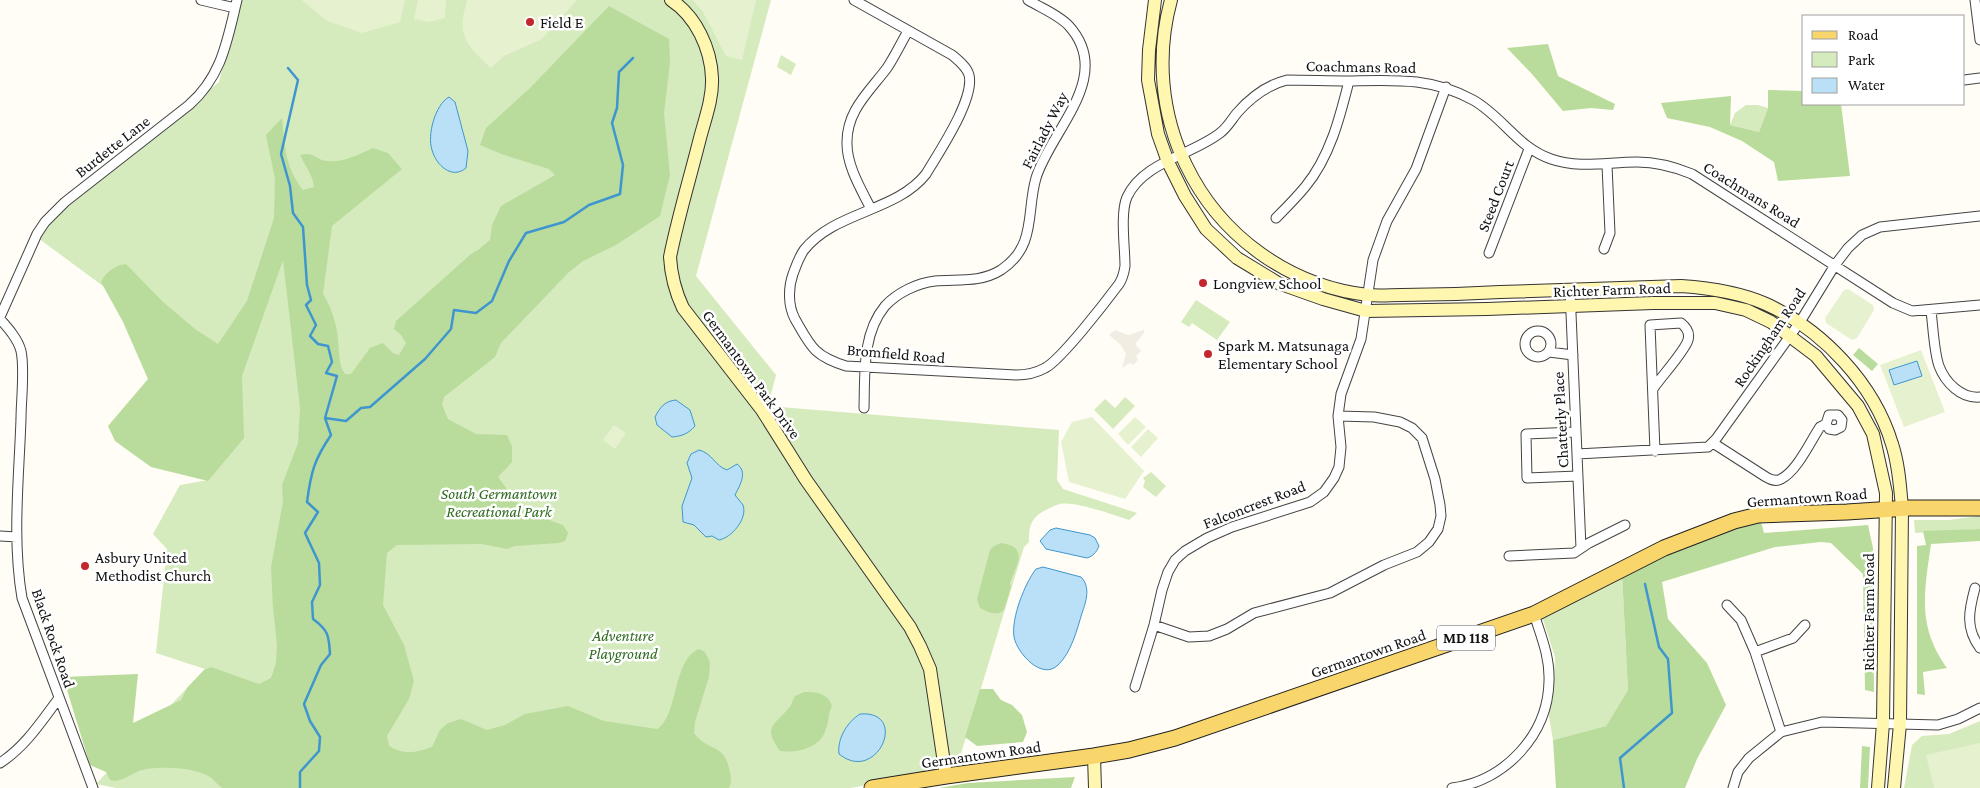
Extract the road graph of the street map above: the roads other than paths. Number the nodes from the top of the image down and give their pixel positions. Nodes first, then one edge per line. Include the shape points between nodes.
1 (201, 0) edge
2 (671, 0) edge
3 (854, 0) edge
4 (1028, 0) edge
5 (1155, 0) edge
6 (1171, 0) edge
7 (1975, 0) edge
8 (236, 4) edge
9 (908, 31) junction
10 (1980, 40) edge
11 (1980, 78) edge
12 (1349, 80) junction
13 (1965, 80) edge
14 (1446, 87) junction
15 (1529, 149) junction
16 (1181, 155) junction
17 (1168, 162) junction
18 (1607, 165) junction
19 (871, 209) junction
20 (1980, 216) edge
21 (1276, 218) dead end
22 (1604, 249) dead end
23 (1489, 253) dead end
24 (1835, 265) junction
25 (1570, 290) junction
26 (1368, 295) junction
27 (1980, 305) edge
28 (1571, 306) junction
29 (1366, 311) junction
30 (1931, 311) junction
31 (0, 318) edge
32 (1800, 322) junction
33 (1791, 335) junction
34 (1549, 352) dead end
35 (1572, 355) junction
36 (865, 368) junction
37 (1652, 389) junction
38 (1980, 397) edge
39 (864, 408) dead end
40 (1338, 416) junction
41 (1826, 424) dead end
42 (1576, 432) junction
43 (1713, 443) junction
44 (1655, 451) junction
45 (1577, 454) junction
46 (1578, 476) junction
47 (1902, 508) junction
48 (1980, 508) edge
49 (1884, 510) junction
50 (1625, 526) dead end
51 (0, 536) edge
52 (17, 537) junction
53 (1581, 548) junction
54 (1509, 556) dead end
55 (1975, 588) dead end
56 (1727, 605) dead end
57 (1534, 614) junction
58 (1805, 624) dead end
59 (1154, 625) junction
60 (1980, 648) edge
61 (1755, 652) junction
62 (1135, 687) dead end
63 (59, 698) junction
64 (1980, 708) edge
65 (1883, 723) junction
66 (1900, 724) junction
67 (1781, 732) junction
68 (1094, 756) junction
69 (0, 763) edge
70 (946, 776) junction
71 (93, 788) edge
72 (872, 788) edge
73 (1096, 788) edge
74 (1452, 788) edge
75 (1733, 788) edge
76 (1878, 788) edge
77 (1894, 788) edge

1 - 8 street
2 - 70 main road, Germantown Park Drive via 698,29 712,79 707,113 670,257 676,293 683,308 762,410 806,480 910,627 930,669
3 - 9 street, Bromfield Road
4 - 36 street, Fairlady Way via 1070,27 1082,49 1084,70 1083,87 1035,178 1029,227 1023,243 1002,269 986,278 933,282 895,297 875,321
5 - 17 main road, Richter Farm Road via 1148,80 1158,134
6 - 16 main road, Richter Farm Road via 1163,36 1163,77 1165,104
7 - 10 street
8 - 31 street, Burdette Lane via 220,62 207,87 189,105 65,202 45,222
9 - 19 street via 850,120 846,144 849,160
9 - 19 street, Bromfield Road via 952,54 961,63 969,75 966,104 920,181 901,195
11 - 13 street
12 - 14 street, Coachmans Road via 1403,80
12 - 16 street, Coachmans Road via 1275,83 1238,111 1222,132
12 - 21 street via 1329,147 1306,186
14 - 15 street, Coachmans Road via 1475,101
14 - 26 street, Falconcrest Road via 1416,169 1380,238
15 - 18 street, Coachmans Road via 1567,163
15 - 23 street, Steed Court
16 - 17 street, Coachmans Road
16 - 26 main road, Richter Farm Road via 1209,206 1246,244 1286,270 1327,287
17 - 29 main road, Richter Farm Road via 1206,229 1237,258 1278,282
17 - 36 street, Bromfield Road via 1146,174 1126,199 1124,275 1046,368 1016,376
18 - 22 street via 1610,233
18 - 24 street, Coachmans Road via 1638,162 1672,166 1692,174
19 - 36 street, Bromfield Road via 816,238 804,250 790,284 792,314 816,351 827,360
20 - 24 street, Rockingham Road via 1880,227 1862,235
24 - 30 street, Coachmans Road via 1893,303 1912,311
24 - 32 street, Rockingham Road
25 - 26 main road, Richter Farm Road
25 - 28 street, Chatterly Place
25 - 32 main road, Richter Farm Road via 1705,288 1766,304
26 - 29 street, Falconcrest Road
27 - 30 street, Coachmans Road
28 - 29 main road, Richter Farm Road
28 - 33 main road, Richter Farm Road via 1715,303 1746,310
28 - 35 street, Chatterly Place
29 - 40 street, Falconcrest Road
30 - 38 street via 1939,365 1949,384 1962,394
31 - 52 street, Black Rock Road via 21,350
32 - 33 street, Rockingham Road
32 - 47 main road, Richter Farm Road via 1832,349 1877,407 1892,444
33 - 43 street, Rockingham Road
33 - 49 main road, Richter Farm Road via 1816,356 1858,406 1872,434 1886,493
34 - 35 street
35 - 42 street, Chatterly Place
36 - 39 street, Fairlady Way
37 - 37 street via 1650,325 1681,323 1687,329 1687,344
37 - 44 street
40 - 59 street, Falconcrest Road via 1339,467 1324,492 1310,502 1232,527 1185,551 1168,572
40 - 59 street via 1400,422 1422,438 1441,510 1438,529 1429,542 1417,552 1330,593 1254,613 1209,636 1189,637
41 - 43 street via 1820,427 1795,465 1780,480 1766,478
42 - 45 street, Chatterly Place
42 - 46 street via 1526,434 1527,478
43 - 44 street via 1704,449
44 - 45 street
45 - 46 street, Chatterly Place
46 - 53 street, Chatterly Place
47 - 48 main road, Germantown Road / MD 118
47 - 49 main road, Germantown Road / MD 118
47 - 66 main road, Richter Farm Road
49 - 57 main road, Germantown Road / MD 118 via 1758,515 1734,521 1664,548
49 - 65 main road, Richter Farm Road
50 - 53 street
51 - 52 street
52 - 63 street, Black Rock Road via 22,598
53 - 54 street via 1574,553
55 - 60 street via 1969,621
56 - 61 street via 1741,620
57 - 68 main road, Germantown Road / MD 118 via 1222,723 1129,750
57 - 74 street via 1547,651 1549,679 1545,709 1537,729 1519,753 1500,770 1472,784
58 - 61 street via 1793,638
59 - 62 street, Falconcrest Road
61 - 67 street
63 - 69 street via 30,736
63 - 71 street, Black Rock Road
64 - 66 street via 1938,725
65 - 66 street
65 - 67 street via 1822,722
65 - 76 main road, Richter Farm Road
66 - 77 main road, Richter Farm Road
67 - 75 street via 1749,758 1738,772
68 - 70 main road, Germantown Road / MD 118
68 - 73 main road
70 - 72 main road, Germantown Road / MD 118

